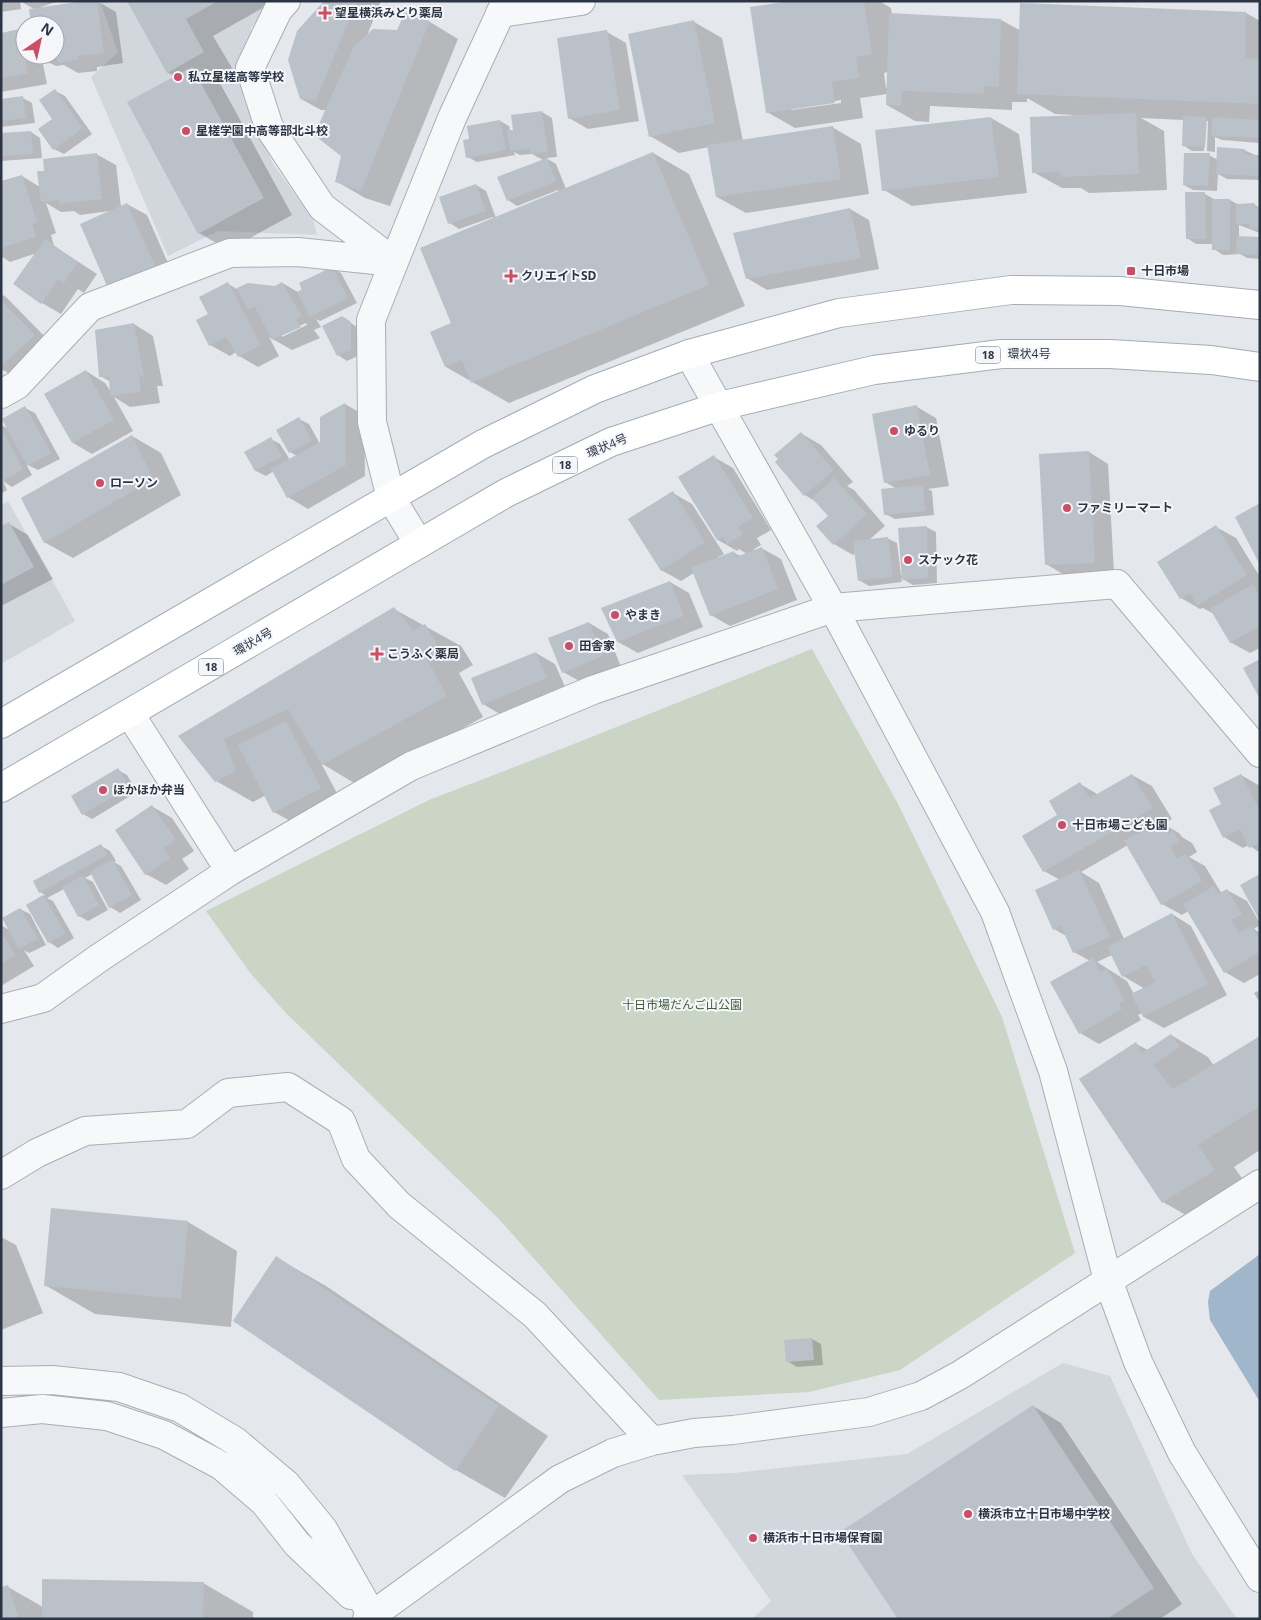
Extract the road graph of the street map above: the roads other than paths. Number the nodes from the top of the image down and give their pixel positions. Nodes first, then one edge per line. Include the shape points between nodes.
1 (286, 1) edge
2 (581, 1) edge
3 (503, 7) edge
4 (394, 262) junction
5 (1260, 305) edge
6 (689, 354) junction
7 (1260, 367) edge
8 (1, 394) edge
9 (720, 406) junction
10 (391, 498) junction
11 (419, 544) junction
12 (833, 608) junction
13 (130, 714) junction
14 (1, 724) edge
15 (1260, 754) edge
16 (1, 788) edge
17 (230, 871) junction
18 (1, 1009) edge
19 (1, 1176) edge
20 (1260, 1184) edge
21 (1108, 1280) junction
22 (1, 1381) edge
23 (1, 1413) edge
24 (652, 1441) junction
25 (1260, 1578) edge
26 (371, 1618) edge

1 - 4 street via 278,10 250,68 268,127 322,207
2 - 3 street
3 - 4 street via 452,118
4 - 8 street via 298,252 230,253 90,307 17,385
4 - 10 street via 371,320 372,422
5 - 6 main road via 1120,291 1011,290 839,314
6 - 9 street
6 - 10 main road via 595,389 483,444
7 - 9 main road, 環状4号 / 18 via 1211,360 1110,354 1001,354 874,370
9 - 11 main road, 環状4号 / 18 via 611,442 506,493
9 - 12 street
10 - 11 street
10 - 14 main road
11 - 13 main road, 環状4号 / 18
12 - 15 street via 1117,584
12 - 17 street via 593,690 411,766
12 - 21 street via 995,912 1053,1070
13 - 16 main road, 環状4号 / 18
13 - 17 street
17 - 18 street via 43,998
19 - 24 street via 85,1131 187,1124 228,1093 288,1087 341,1122 356,1159 399,1205 535,1315
20 - 21 street
21 - 24 street via 960,1375 921,1396 869,1412
21 - 25 street via 1138,1362 1182,1453
22 - 26 street via 52,1380 119,1387 180,1408 235,1441 286,1484 323,1529
23 - 26 street via 42,1409 107,1416 164,1435 222,1466 264,1502 297,1544
24 - 26 street via 613,1453 560,1478

